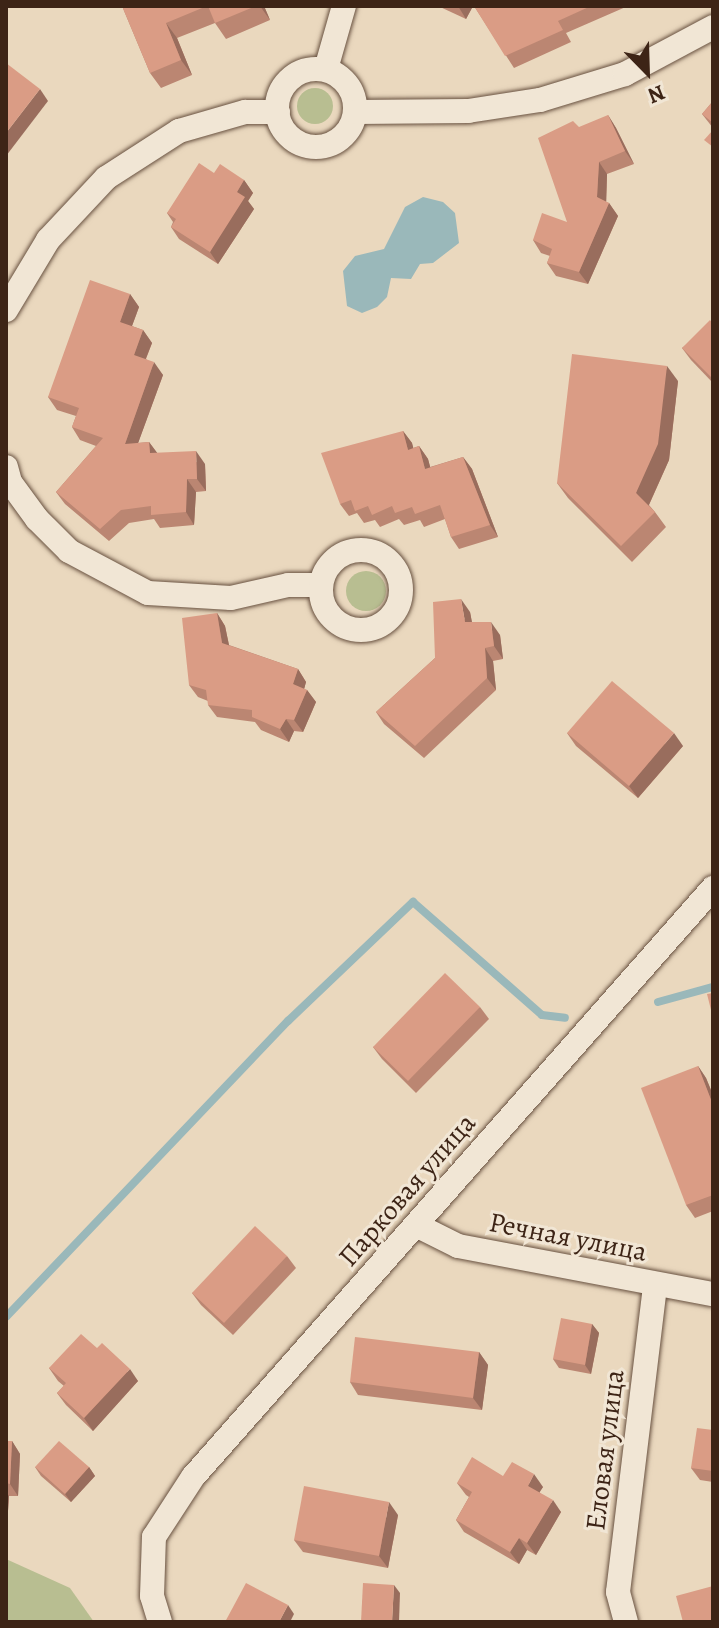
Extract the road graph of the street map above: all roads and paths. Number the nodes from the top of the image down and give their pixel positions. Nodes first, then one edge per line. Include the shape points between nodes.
1 (344, 6) edge
2 (713, 27) edge
3 (326, 69) junction
4 (278, 112) junction
5 (355, 112) junction
6 (6, 310) edge
7 (6, 467) edge
8 (321, 585) dead end
9 (713, 888) edge
10 (416, 1225) junction
11 (655, 1284) junction
12 (713, 1294) edge
13 (160, 1622) edge
14 (626, 1622) edge

1 - 3 street
2 - 5 street via 625,74 540,100 468,111
3 - 4 street via 306,70 288,80 277,98
3 - 5 street via 345,80 355,98
4 - 5 street via 288,137 306,147 327,146 345,136
4 - 6 street via 245,112 179,131 106,178 48,240
7 - 8 street via 10,482 37,519 69,551 148,593 231,598 288,585
9 - 10 street, Парковая улица
10 - 11 street, Речная улица via 458,1246
10 - 13 street, Парковая улица via 193,1477 154,1537 152,1596
11 - 12 street, Речная улица
11 - 14 street, Еловая улица via 618,1592

